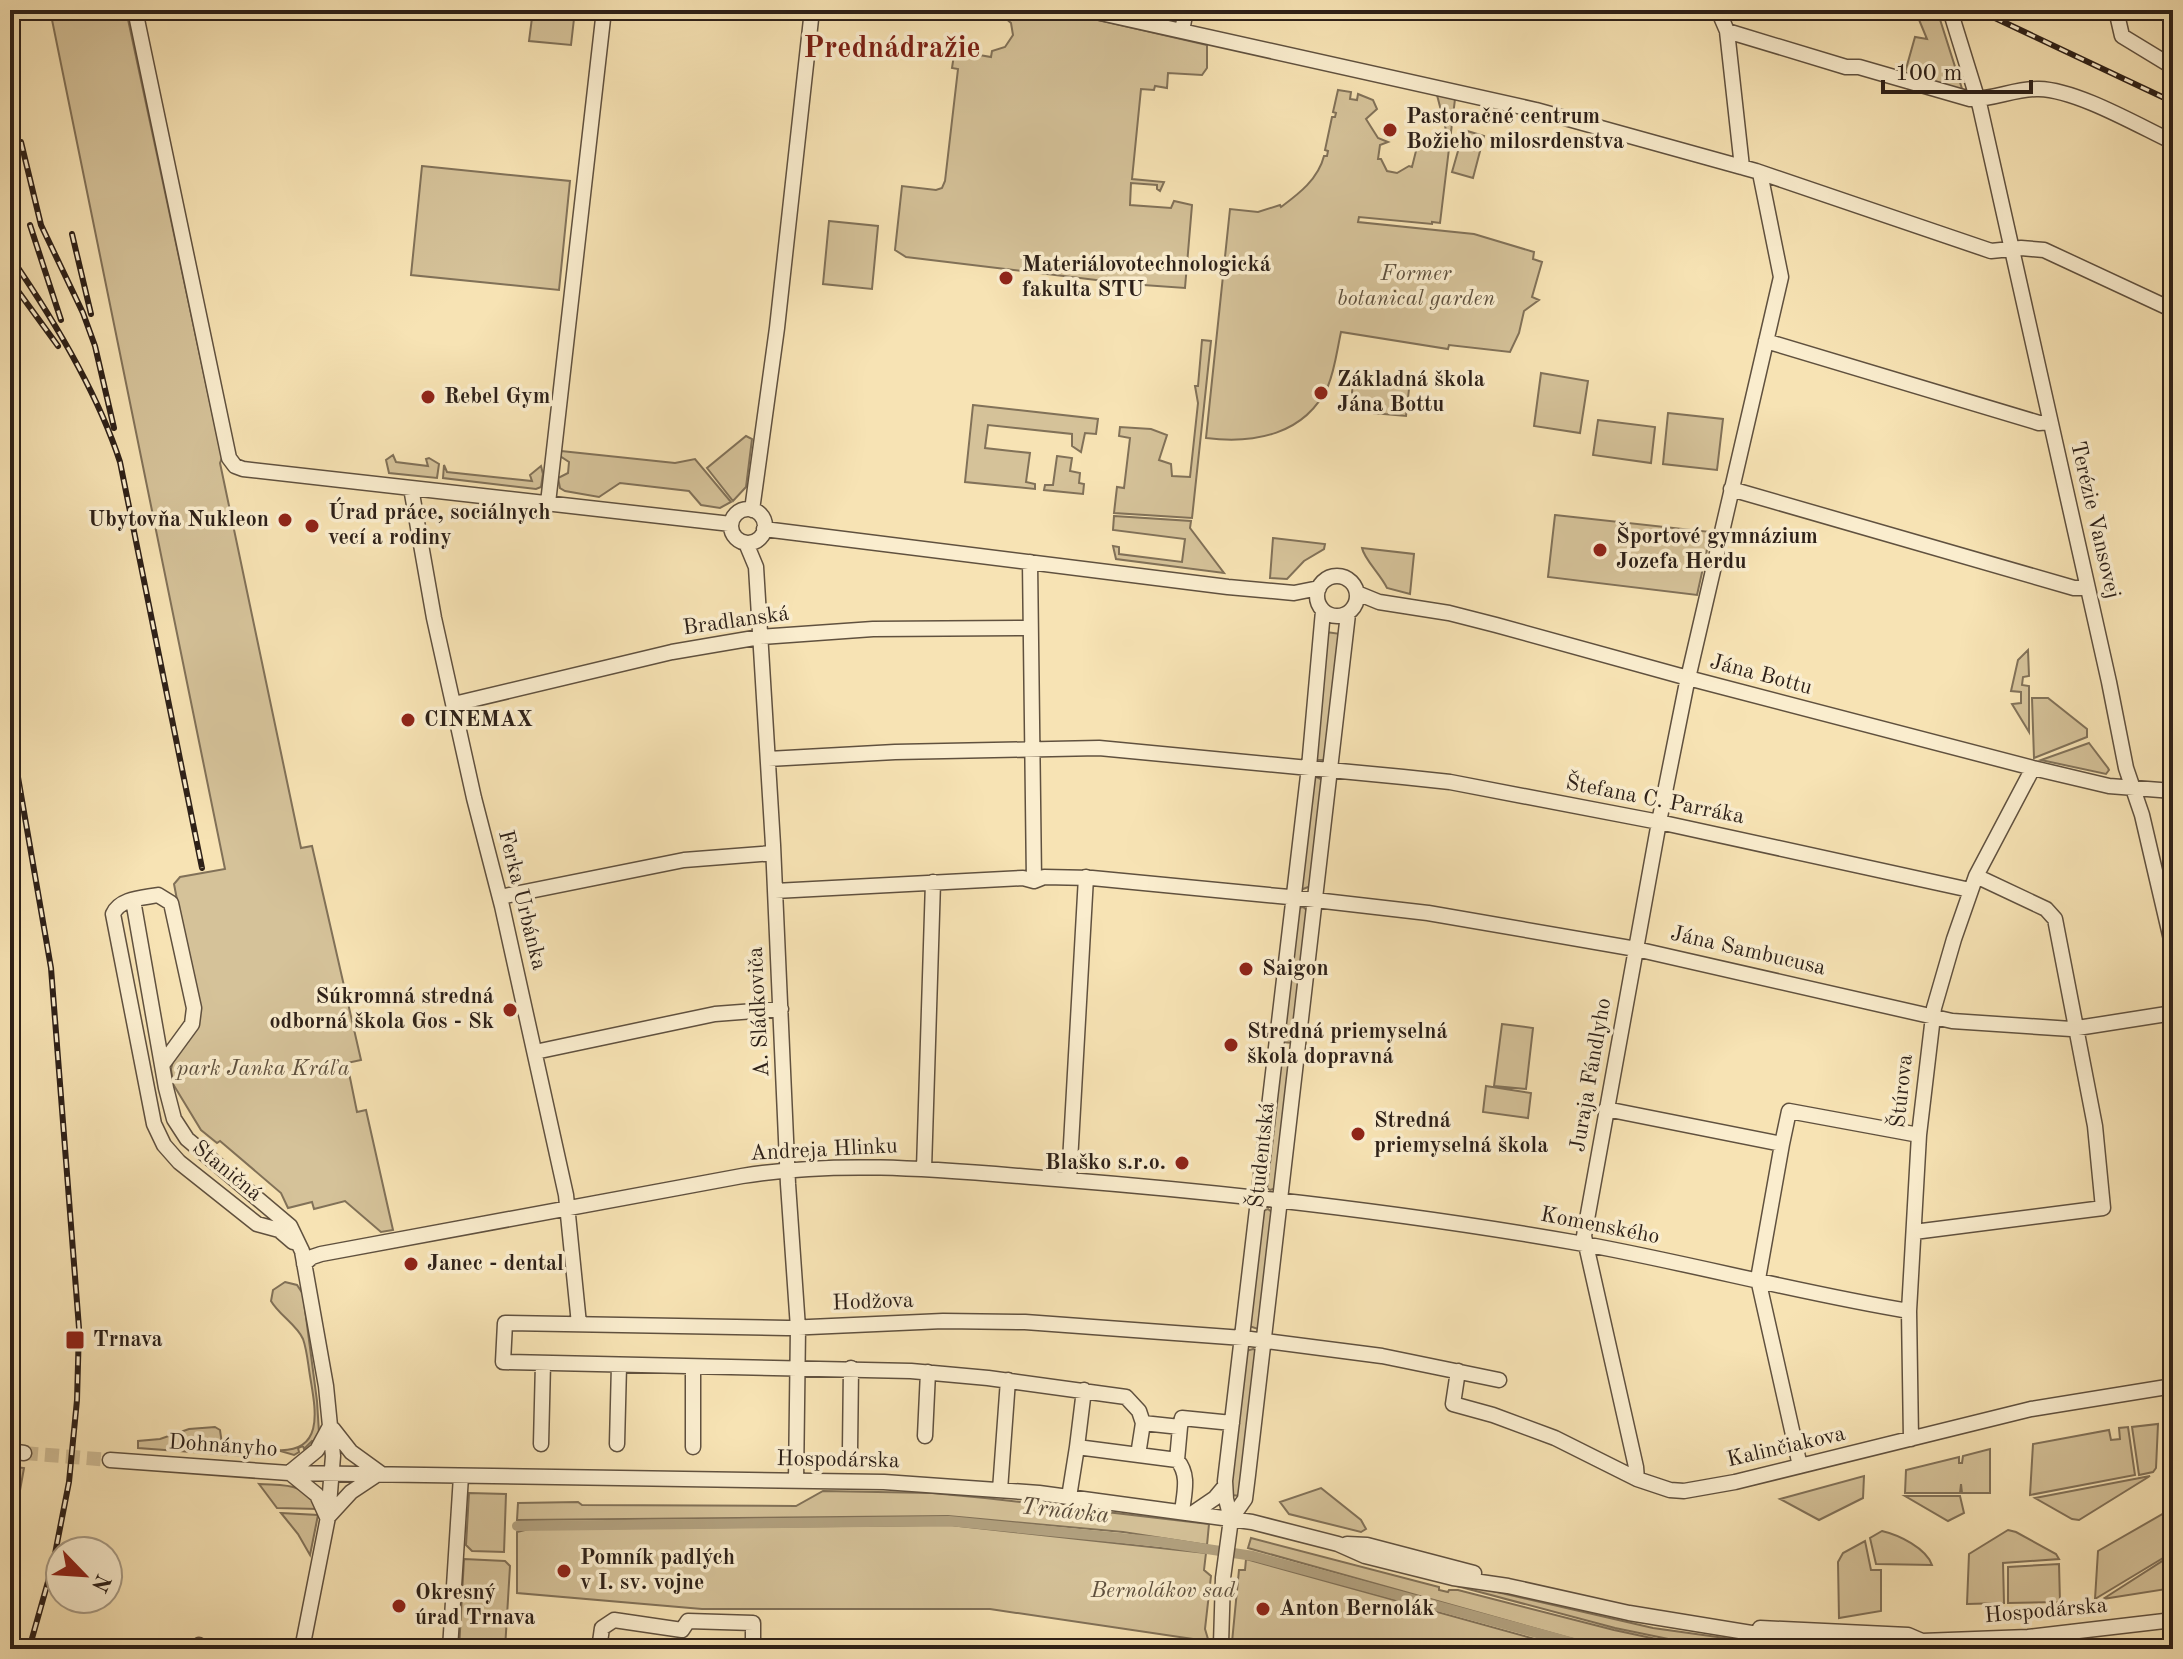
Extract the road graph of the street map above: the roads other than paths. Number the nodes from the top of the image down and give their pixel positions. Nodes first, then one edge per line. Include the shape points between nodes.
1 (135, 10) edge
2 (604, 10) edge
3 (812, 10) edge
4 (1087, 10) edge
5 (1186, 10) edge
6 (1718, 10) edge
7 (1950, 10) edge
8 (2116, 10) edge
9 (1182, 31) junction
10 (1727, 31) junction
11 (2173, 67) edge
12 (1978, 100) junction
13 (2173, 142) edge
14 (1742, 167) junction
15 (1760, 173) junction
16 (2012, 249) junction
17 (2173, 310) edge
18 (1766, 341) junction
19 (2050, 422) junction
20 (411, 488) junction
21 (1731, 489) junction
22 (548, 503) junction
23 (752, 510) junction
24 (731, 524) junction
25 (764, 529) junction
26 (746, 543) junction
27 (1030, 562) junction
28 (2087, 588) junction
29 (1320, 600) junction
30 (1353, 605) junction
31 (1030, 628) junction
32 (760, 637) junction
33 (1688, 678) junction
34 (454, 704) junction
35 (1031, 748) junction
36 (768, 759) junction
37 (1309, 767) junction
38 (2033, 768) junction
39 (1328, 769) junction
40 (2133, 789) junction
41 (2173, 791) edge
42 (1659, 822) junction
43 (773, 853) junction
44 (1086, 877) junction
45 (1034, 881) junction
46 (933, 882) junction
47 (1973, 883) junction
48 (775, 891) junction
49 (500, 897) junction
50 (1293, 897) junction
51 (1313, 899) junction
52 (133, 900) junction
53 (2173, 948) edge
54 (1636, 949) junction
55 (781, 1009) junction
56 (2173, 1013) edge
57 (1933, 1016) junction
58 (2077, 1029) junction
59 (535, 1052) junction
60 (162, 1065) junction
61 (1606, 1109) junction
62 (1919, 1135) junction
63 (1782, 1144) junction
64 (924, 1169) junction
65 (787, 1170) junction
66 (1069, 1180) junction
67 (1260, 1199) junction
68 (1279, 1201) junction
69 (568, 1208) junction
70 (1914, 1232) junction
71 (1586, 1245) junction
72 (304, 1264) junction
73 (1758, 1279) junction
74 (1909, 1311) junction
75 (579, 1324) junction
76 (798, 1328) junction
77 (1243, 1338) junction
78 (1263, 1341) junction
79 (543, 1363) junction
80 (619, 1365) junction
81 (693, 1367) junction
82 (797, 1368) junction
83 (851, 1368) junction
84 (1458, 1371) junction
85 (928, 1372) junction
86 (1008, 1380) junction
87 (1499, 1380) dead end
88 (2173, 1386) edge
89 (1084, 1390) junction
90 (1143, 1423) junction
91 (1232, 1423) junction
92 (330, 1426) junction
93 (1180, 1427) junction
94 (925, 1436) dead end
95 (1911, 1439) junction
96 (541, 1444) dead end
97 (617, 1444) dead end
98 (693, 1447) dead end
99 (1077, 1447) junction
100 (850, 1450) dead end
101 (1138, 1455) junction
102 (110, 1460) tunnel mouth
103 (1177, 1460) junction
104 (1800, 1466) junction
105 (289, 1473) junction
106 (380, 1473) junction
107 (332, 1474) junction
108 (461, 1476) junction
109 (1637, 1479) junction
110 (796, 1481) junction
111 (1225, 1486) junction
112 (1000, 1490) junction
113 (1069, 1497) junction
114 (1188, 1512) junction
115 (328, 1517) junction
116 (1231, 1519) junction
117 (2173, 1620) edge
118 (1742, 1630) junction
119 (1922, 1641) junction
120 (1220, 1646) edge
121 (302, 1649) edge
122 (450, 1649) edge
123 (599, 1649) edge
124 (753, 1649) edge
125 (1849, 1649) edge
126 (1856, 1649) edge
127 (1904, 1649) edge

1 - 20 street via 229,458 243,469
2 - 22 street
3 - 23 street
4 - 9 street
5 - 9 street
6 - 10 street
7 - 12 street, Terézie Vansovej
8 - 11 street via 2122,36
9 - 14 street via 1536,110
10 - 12 street
10 - 14 street
12 - 13 street via 2034,88 2067,94
12 - 16 street, Terézie Vansovej
14 - 15 street
15 - 16 street via 1991,251
15 - 18 street, Juraja Fándlyho via 1781,271
16 - 17 street via 2044,250
16 - 19 street, Terézie Vansovej
18 - 19 street
18 - 21 street, Juraja Fándlyho
19 - 28 street, Terézie Vansovej
20 - 22 street
20 - 34 street, Ferka Urbánka
21 - 28 street
21 - 33 street, Juraja Fándlyho
22 - 24 street
23 - 24 street via 739,512
23 - 25 street via 762,517
24 - 26 street via 735,538
25 - 26 street via 758,540
25 - 27 street, Jána Bottu
26 - 32 street, A. Sládkoviča via 756,567
27 - 29 street, Jána Bottu
27 - 31 street
28 - 40 street, Terézie Vansovej
29 - 30 street, Jána Bottu via 1335,616
29 - 30 street, Jána Bottu via 1325,580 1338,576 1350,580
29 - 37 street, Študentská
30 - 33 street, Jána Bottu via 1379,602 1449,613
30 - 39 street, Študentská
31 - 32 street, Bradlanská via 873,629
31 - 35 street
32 - 34 street, Bradlanská via 672,652
32 - 36 street, A. Sládkoviča
33 - 38 street, Jána Bottu
33 - 42 street, Juraja Fándlyho
34 - 49 street, Ferka Urbánka
35 - 36 street, Štefana C. Parráka
35 - 37 street, Štefana C. Parráka via 1099,748
35 - 45 street
36 - 43 street, A. Sládkoviča
37 - 39 street, Štefana C. Parráka
37 - 50 street, Študentská
38 - 40 street, Jána Bottu
38 - 47 street, Štúrova
39 - 42 street, Štefana C. Parráka via 1450,782
39 - 51 street, Študentská
40 - 41 street, Jána Bottu
40 - 53 street, Terézie Vansovej
42 - 47 street, Štefana C. Parráka
42 - 54 street, Juraja Fándlyho
43 - 48 street, A. Sládkoviča
43 - 49 street via 684,860
44 - 45 street, Jána Sambucusa
44 - 50 street, Jána Sambucusa
44 - 66 street
45 - 46 street, Jána Sambucusa
46 - 48 street, Jána Sambucusa
46 - 64 street
47 - 57 street, Štúrova
47 - 58 street, Štefana C. Parráka via 2052,913
48 - 55 street, A. Sládkoviča
49 - 59 street, Ferka Urbánka
50 - 51 street, Jána Sambucusa
50 - 67 street, Študentská
51 - 54 street, Jána Sambucusa
51 - 68 street, Študentská
52 - 60 street, Staničná
52 - 60 street via 158,895 171,903 194,1008 192,1024
52 - 72 street, Staničná via 116,907 113,922 158,1135 179,1162 257,1224 290,1237
54 - 57 street, Jána Sambucusa
54 - 61 street, Juraja Fándlyho
55 - 59 street via 715,1014
55 - 65 street, A. Sládkoviča
56 - 58 street, Jána Sambucusa
57 - 58 street, Jána Sambucusa
57 - 62 street, Štúrova
58 - 70 street via 2103,1208
59 - 69 street, Ferka Urbánka
60 - 72 street, Staničná via 180,1131 290,1226
61 - 63 street
61 - 71 street, Juraja Fándlyho
62 - 63 street via 1789,1111
62 - 70 street, Štúrova
63 - 73 street
64 - 65 street, Andreja Hlinku
64 - 66 street, Andreja Hlinku
65 - 69 street, Andreja Hlinku
65 - 76 street, A. Sládkoviča
66 - 67 street, Andreja Hlinku
67 - 68 street, Komenského
67 - 77 street, Študentská
68 - 71 street, Komenského
68 - 78 street, Študentská
69 - 72 street, Andreja Hlinku via 326,1253
69 - 75 street, Ferka Urbánka
70 - 74 street, Štúrova
71 - 73 street, Komenského
71 - 109 street, Juraja Fándlyho
72 - 92 street
73 - 74 street, Komenského
73 - 104 street
74 - 95 street, Štúrova
75 - 76 street, Hodžova
75 - 79 street, Hodžova via 505,1323 503,1362
76 - 77 street, Hodžova via 982,1321
76 - 82 street, A. Sládkoviča
77 - 78 street, Hodžova
77 - 91 street, Študentská
78 - 84 street
78 - 116 street, Študentská via 1245,1499
79 - 80 street
79 - 96 street
80 - 81 street
80 - 97 street
81 - 82 street
81 - 98 street
82 - 83 street
82 - 110 street, A. Sládkoviča
83 - 85 street
83 - 100 street
84 - 87 street
84 - 109 street, Kalinčiakova via 1453,1404 1555,1438
85 - 86 street
85 - 94 street
86 - 89 street
86 - 112 street
88 - 95 street, Kalinčiakova via 2031,1409
89 - 90 street via 1126,1397
89 - 99 street
90 - 93 street
90 - 101 street
91 - 93 street via 1182,1418
91 - 111 street, Študentská
92 - 105 street via 317,1450
92 - 106 street via 351,1452
92 - 107 street
93 - 103 street
95 - 104 street, Kalinčiakova
99 - 101 street
99 - 113 street
101 - 103 street
102 - 105 street, Dohnányho
103 - 114 street via 1186,1477
104 - 109 street, Kalinčiakova via 1684,1491
105 - 107 street, Dohnányho
105 - 115 street via 317,1495
106 - 107 street, Hospodárska
106 - 108 street, Hospodárska
106 - 115 street via 351,1492
107 - 115 street
108 - 110 street, Hospodárska
108 - 122 street
110 - 112 street, Hospodárska
111 - 114 street via 1215,1498
111 - 116 street, Študentská
112 - 113 street, Hospodárska
113 - 114 street, Hospodárska
114 - 116 street, Hospodárska
115 - 121 street
116 - 118 street, Hospodárska via 1338,1544 1367,1545 1616,1611
116 - 120 street
117 - 119 street, Hospodárska via 2028,1637
118 - 119 street, Hospodárska via 1908,1635
118 - 125 street, Hospodárska
119 - 126 street, Hospodárska
119 - 127 street
123 - 124 street via 602,1628 614,1620 682,1630 688,1621 753,1623

